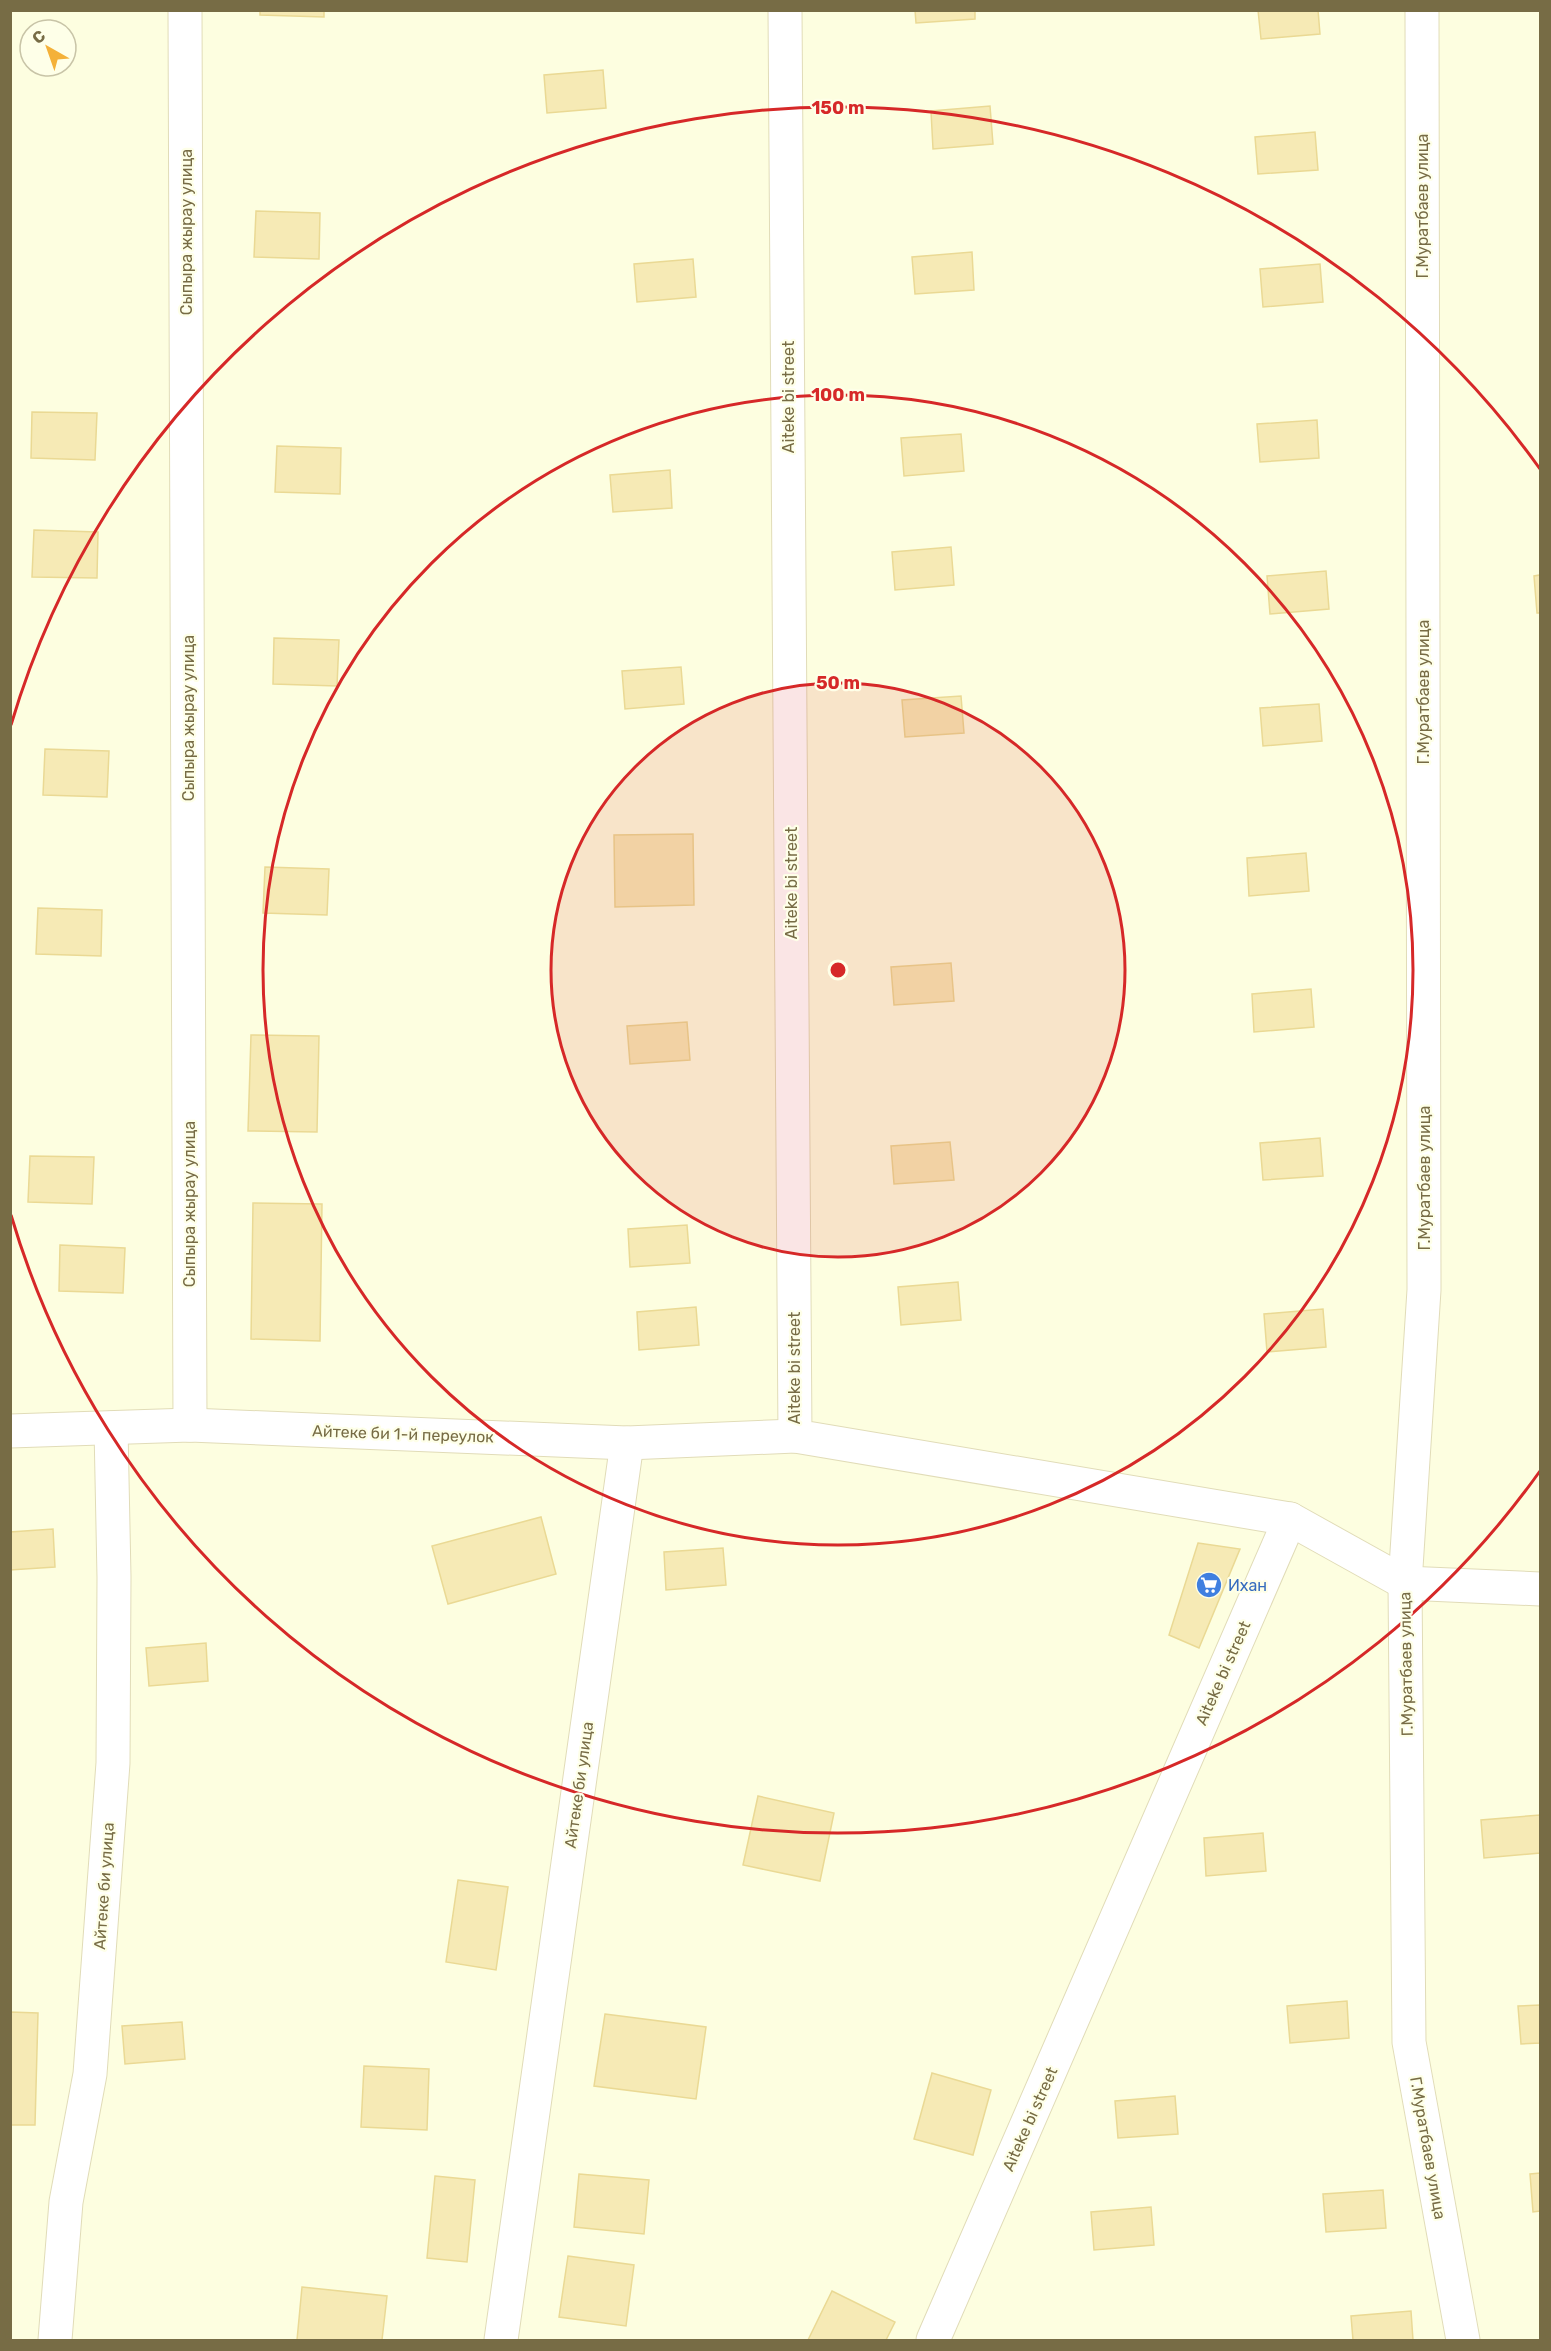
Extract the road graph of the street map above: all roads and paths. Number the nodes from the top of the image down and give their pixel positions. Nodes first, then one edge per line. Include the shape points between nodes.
1 (185, 10) edge
2 (785, 10) edge
3 (1422, 10) edge
4 (190, 1425) junction
5 (111, 1428) junction
6 (10, 1431) edge
7 (795, 1437) junction
8 (627, 1443) junction
9 (1290, 1519) junction
10 (1405, 1583) junction
11 (1540, 1589) edge
12 (55, 2340) edge
13 (501, 2340) edge
14 (933, 2340) edge
15 (1463, 2340) edge

1 - 4 street, Сыпыра жырау улица
2 - 7 street, Aiteke bi street
3 - 10 street, Г.Муратбаев улица via 1424,1290
4 - 5 street, Айтеке би 1-й переулок
4 - 8 street, Айтеке би 1-й переулок
5 - 6 street, Айтеке би 1-й переулок
5 - 12 street, Айтеке би улица via 111,1785 90,2074 66,2202
7 - 8 street, Айтеке би 1-й переулок
7 - 9 street, Aiteke bi street
8 - 13 street, Айтеке би улица
9 - 10 street
9 - 14 street, Aiteke bi street
10 - 11 street
10 - 15 street, Г.Муратбаев улица via 1409,2042

